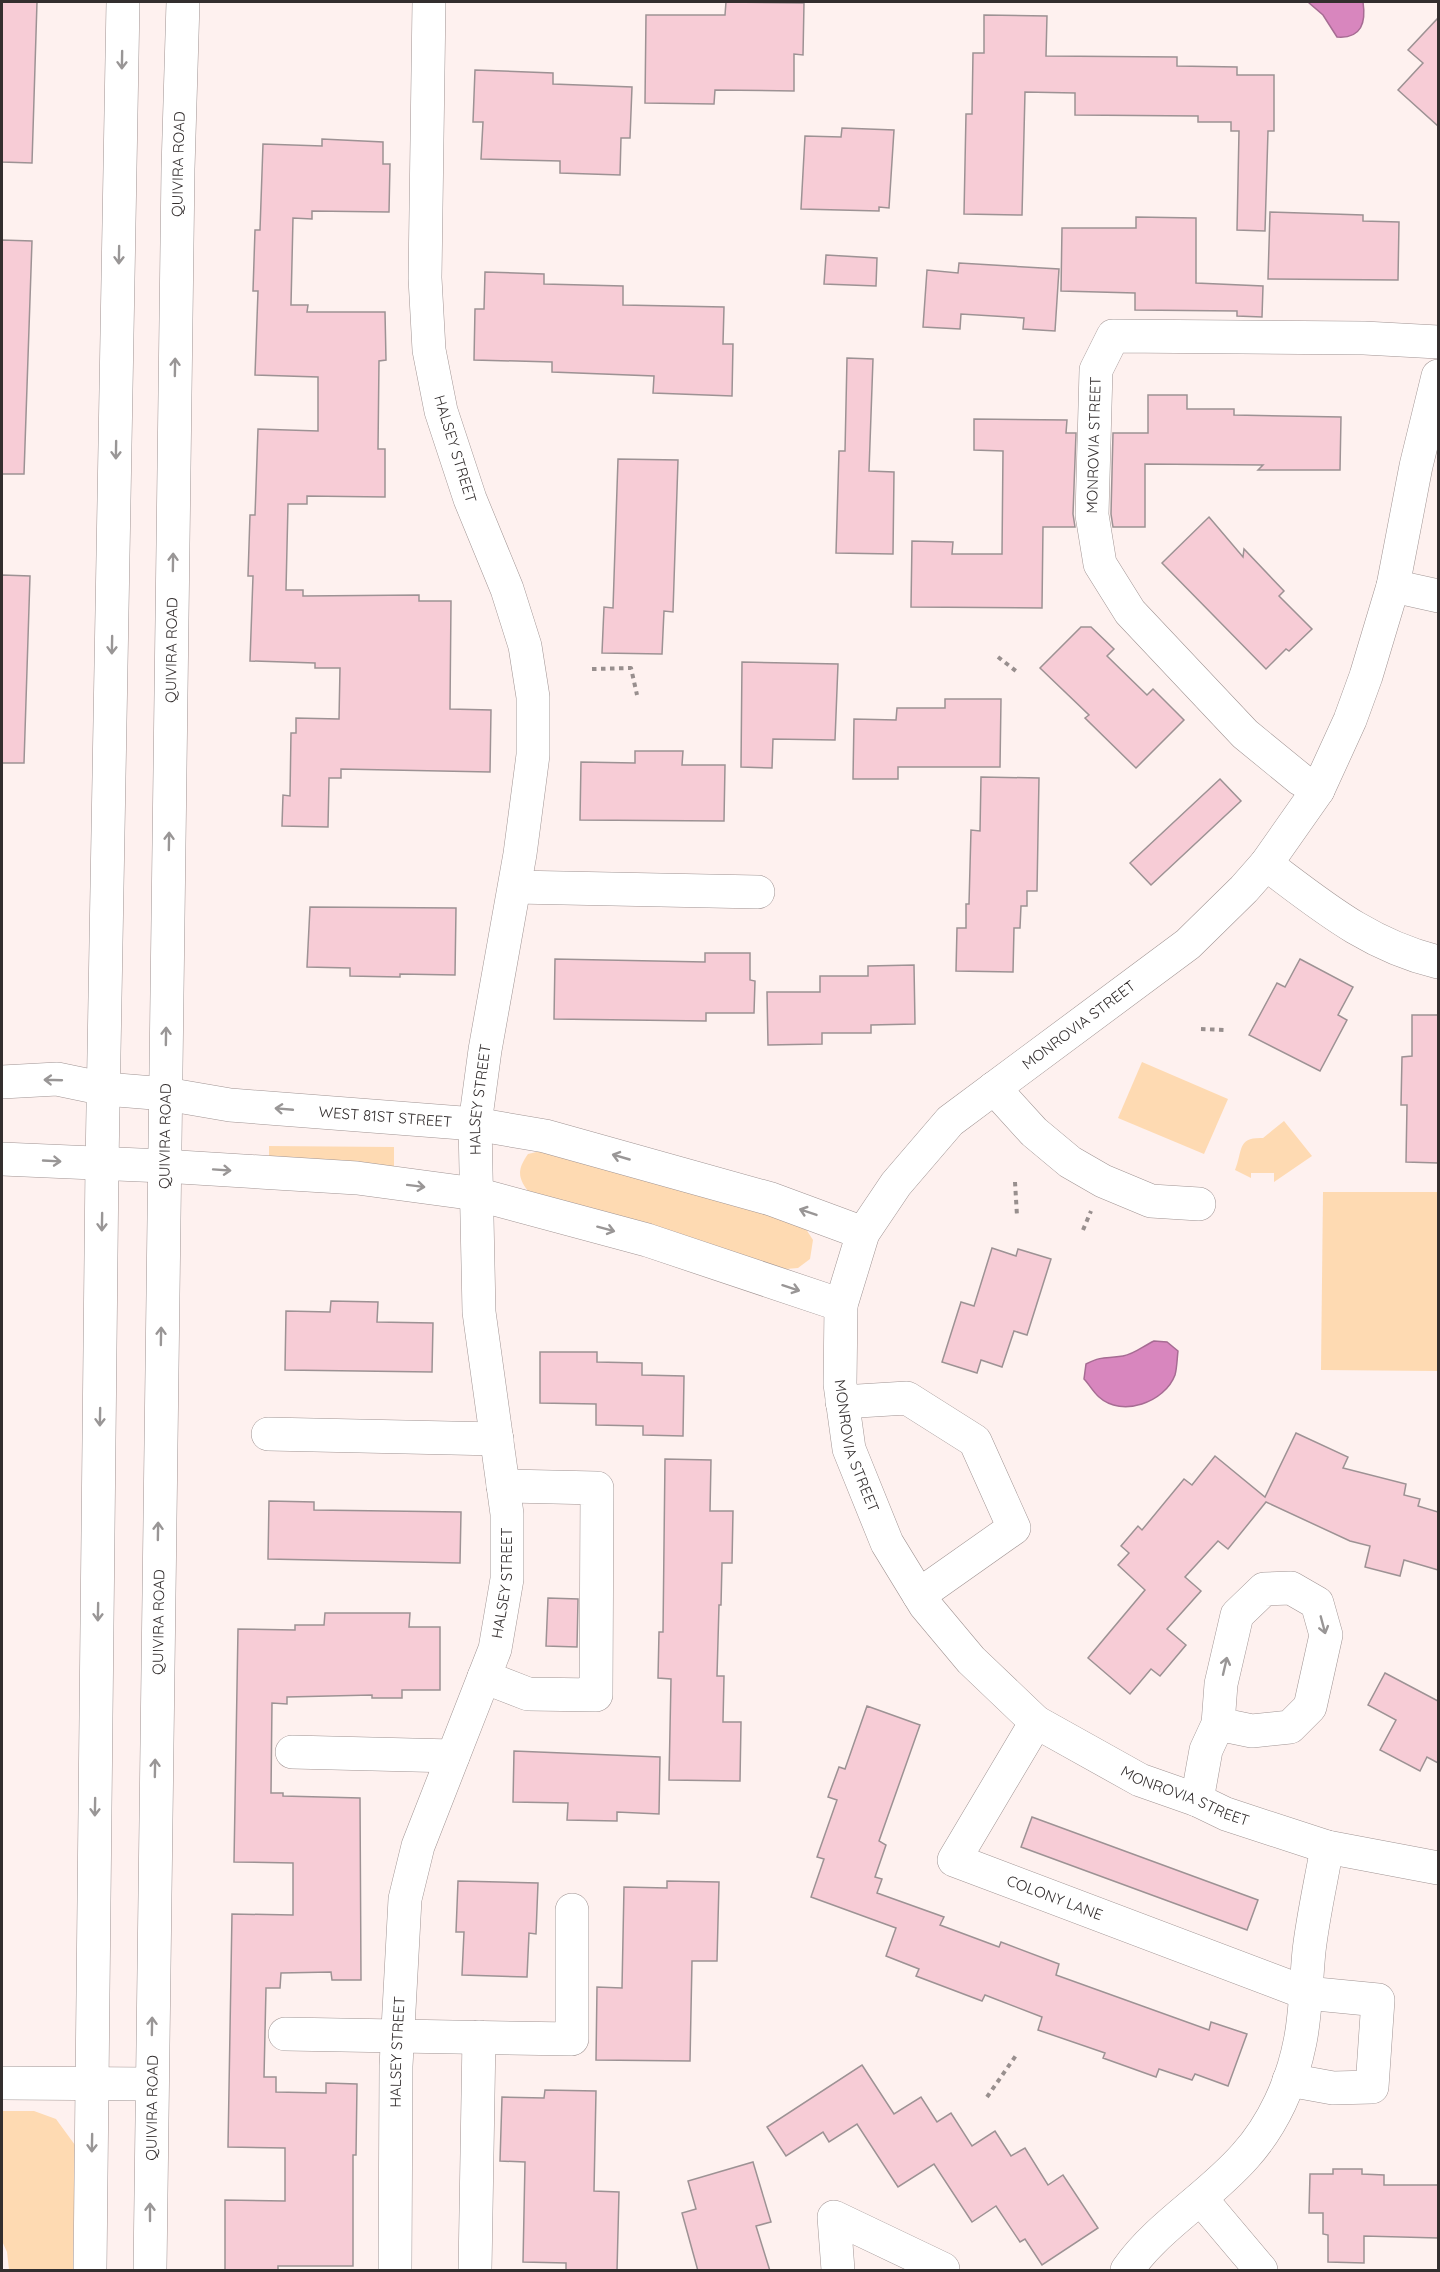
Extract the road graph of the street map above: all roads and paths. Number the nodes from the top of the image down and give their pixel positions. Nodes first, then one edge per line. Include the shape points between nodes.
1 (123, 2) edge
2 (160, 2) edge
3 (183, 2) edge
4 (429, 2) edge
5 (178, 169) junction
6 (1438, 342) edge
7 (1438, 376) edge
8 (1394, 586) junction
9 (1438, 596) edge
10 (998, 657) dead end
11 (592, 669) dead end
12 (1016, 671) dead end
13 (637, 695) dead end
14 (1318, 790) junction
15 (1266, 864) junction
16 (515, 886) junction
17 (758, 892) dead end
18 (1438, 962) edge
19 (1202, 1029) dead end
20 (1225, 1030) dead end
21 (2, 1082) edge
22 (994, 1088) junction
23 (105, 1089) junction
24 (166, 1094) junction
25 (475, 1124) junction
26 (2, 1159) edge
27 (102, 1164) junction
28 (163, 1166) junction
29 (1014, 1182) dead end
30 (477, 1194) junction
31 (1199, 1204) dead end
32 (1017, 1216) dead end
33 (863, 1233) junction
34 (840, 1305) junction
35 (842, 1402) junction
36 (268, 1434) dead end
37 (497, 1440) junction
38 (503, 1486) junction
39 (919, 1595) junction
40 (484, 1677) junction
41 (1036, 1722) junction
42 (1218, 1724) dead end
43 (292, 1752) dead end
44 (453, 1756) junction
45 (1197, 1800) junction
46 (1327, 1847) junction
47 (1438, 1868) edge
48 (572, 1910) dead end
49 (1306, 1993) junction
50 (285, 2034) dead end
51 (397, 2036) junction
52 (479, 2037) junction
53 (1017, 2054) dead end
54 (1289, 2080) junction
55 (2, 2083) edge
56 (151, 2084) junction
57 (92, 2085) junction
58 (987, 2097) dead end
59 (1201, 2199) junction
60 (90, 2271) edge
61 (150, 2271) edge
62 (395, 2271) edge
63 (475, 2271) edge
64 (838, 2271) edge
65 (940, 2271) edge
66 (1127, 2271) edge
67 (1261, 2271) edge

1 -> 23 street
2 - 5 street via 158,155
3 - 5 street, QUIVIRA ROAD
4 - 16 street, HALSEY STREET via 424,278 429,350 441,411 525,646 533,697 533,755
24 -> 5 street, QUIVIRA ROAD
6 - 14 street, MONROVIA STREET via 1113,336 1096,370 1092,515 1100,564 1130,612 1245,734
7 - 8 street, MONROVIA STREET via 1416,466
8 - 9 street
8 - 14 street, MONROVIA STREET via 1350,720
10 - 12 path
11 - 13 path via 631,668
14 - 15 street, MONROVIA STREET
15 - 18 street via 1379,942
15 - 22 street, MONROVIA STREET via 1188,944
16 - 17 street
16 - 25 street, HALSEY STREET
19 - 20 path
23 -> 21 street, WEST 81ST STREET via 57,1079
22 - 31 street via 1034,1132 1070,1162 1103,1181 1150,1201
22 - 33 street, MONROVIA STREET via 950,1122 896,1184
23 - 24 street, WEST 81ST STREET
23 - 27 street
25 -> 24 street, WEST 81ST STREET via 230,1104
24 - 28 street, QUIVIRA ROAD
25 - 30 street, HALSEY STREET
33 -> 25 street, WEST 81ST STREET via 771,1199 579,1145
26 -> 27 street
27 - 28 street
27 -> 57 street
28 -> 30 street via 357,1179
56 -> 28 street, QUIVIRA ROAD
29 - 32 path
30 -> 34 street via 647,1240
30 - 37 street, HALSEY STREET via 479,1312
33 - 34 street, MONROVIA STREET
34 - 35 street, MONROVIA STREET
35 - 39 street, MONROVIA STREET via 849,1449 887,1543
35 - 39 street via 907,1398 975,1441 1014,1528
36 - 37 street
37 - 38 street, HALSEY STREET
38 - 40 street, HALSEY STREET via 507,1579 495,1649
38 - 40 street via 597,1488 596,1695 528,1694
39 - 41 street, MONROVIA STREET via 971,1660
40 - 44 street, HALSEY STREET
41 - 45 street, MONROVIA STREET via 1140,1780
41 - 49 street, COLONY LANE via 954,1860
42 - 45 street via 1206,1750
43 - 44 street
44 - 51 street, HALSEY STREET via 418,1846 405,1899
45 - 46 street, MONROVIA STREET via 1226,1814
46 - 47 street, MONROVIA STREET
46 - 49 street via 1309,1949
48 - 52 street via 572,2039
49 - 54 street via 1300,2041
49 - 54 street via 1378,2000 1372,2087 1334,2088
50 - 51 street
51 - 52 street
51 - 62 street, HALSEY STREET
52 - 63 street
53 - 58 path
54 - 59 street via 1270,2124 1245,2156
55 - 57 street
56 - 57 street
61 -> 56 street, QUIVIRA ROAD
57 -> 60 street
59 - 66 street via 1163,2229
59 - 67 street
64 - 65 street via 834,2217 943,2269

